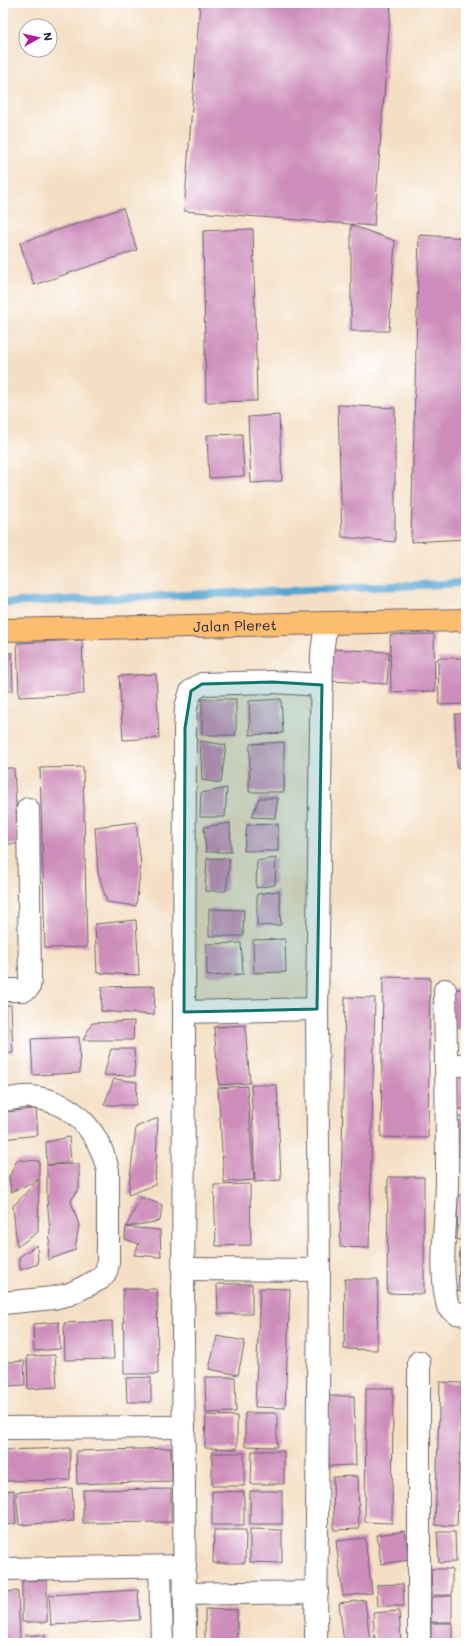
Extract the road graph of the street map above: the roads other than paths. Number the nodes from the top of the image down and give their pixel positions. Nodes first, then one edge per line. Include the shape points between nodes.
1 (466, 620) edge
2 (326, 623) junction
3 (3, 630) edge
4 (322, 685) junction
5 (28, 809) dead end
6 (3, 990) edge
7 (445, 990) dead end
8 (317, 1009) junction
9 (184, 1012) junction
10 (456, 1065) edge
11 (3, 1100) edge
12 (456, 1181) edge
13 (184, 1269) junction
14 (319, 1270) junction
15 (3, 1303) edge
16 (466, 1314) edge
17 (419, 1362) dead end
18 (184, 1426) junction
19 (3, 1428) edge
20 (185, 1566) junction
21 (160, 1567) junction
22 (3, 1569) edge
23 (316, 1592) junction
24 (184, 1594) junction
25 (162, 1643) edge
26 (185, 1643) edge
27 (316, 1643) edge
28 (419, 1643) edge

1 - 2 main road, Jalan Pleret
2 - 3 main road, Jalan Pleret
2 - 4 street via 322,653
4 - 8 street
4 - 9 street via 273,682 202,684 191,691 186,707 185,728
5 - 6 street via 30,981 25,990
7 - 10 street
8 - 9 street
8 - 14 street
9 - 13 street
10 - 12 street
11 - 15 street via 30,1097 51,1102 68,1108 89,1128 105,1158 108,1171 108,1264 100,1279 70,1294
12 - 16 street via 444,1253 445,1296 448,1307 456,1313
13 - 14 street
13 - 18 street
14 - 23 street
17 - 28 street
18 - 19 street
18 - 20 street
20 - 21 street
20 - 24 street
21 - 22 street
21 - 25 street
23 - 24 street
23 - 27 street
24 - 26 street

